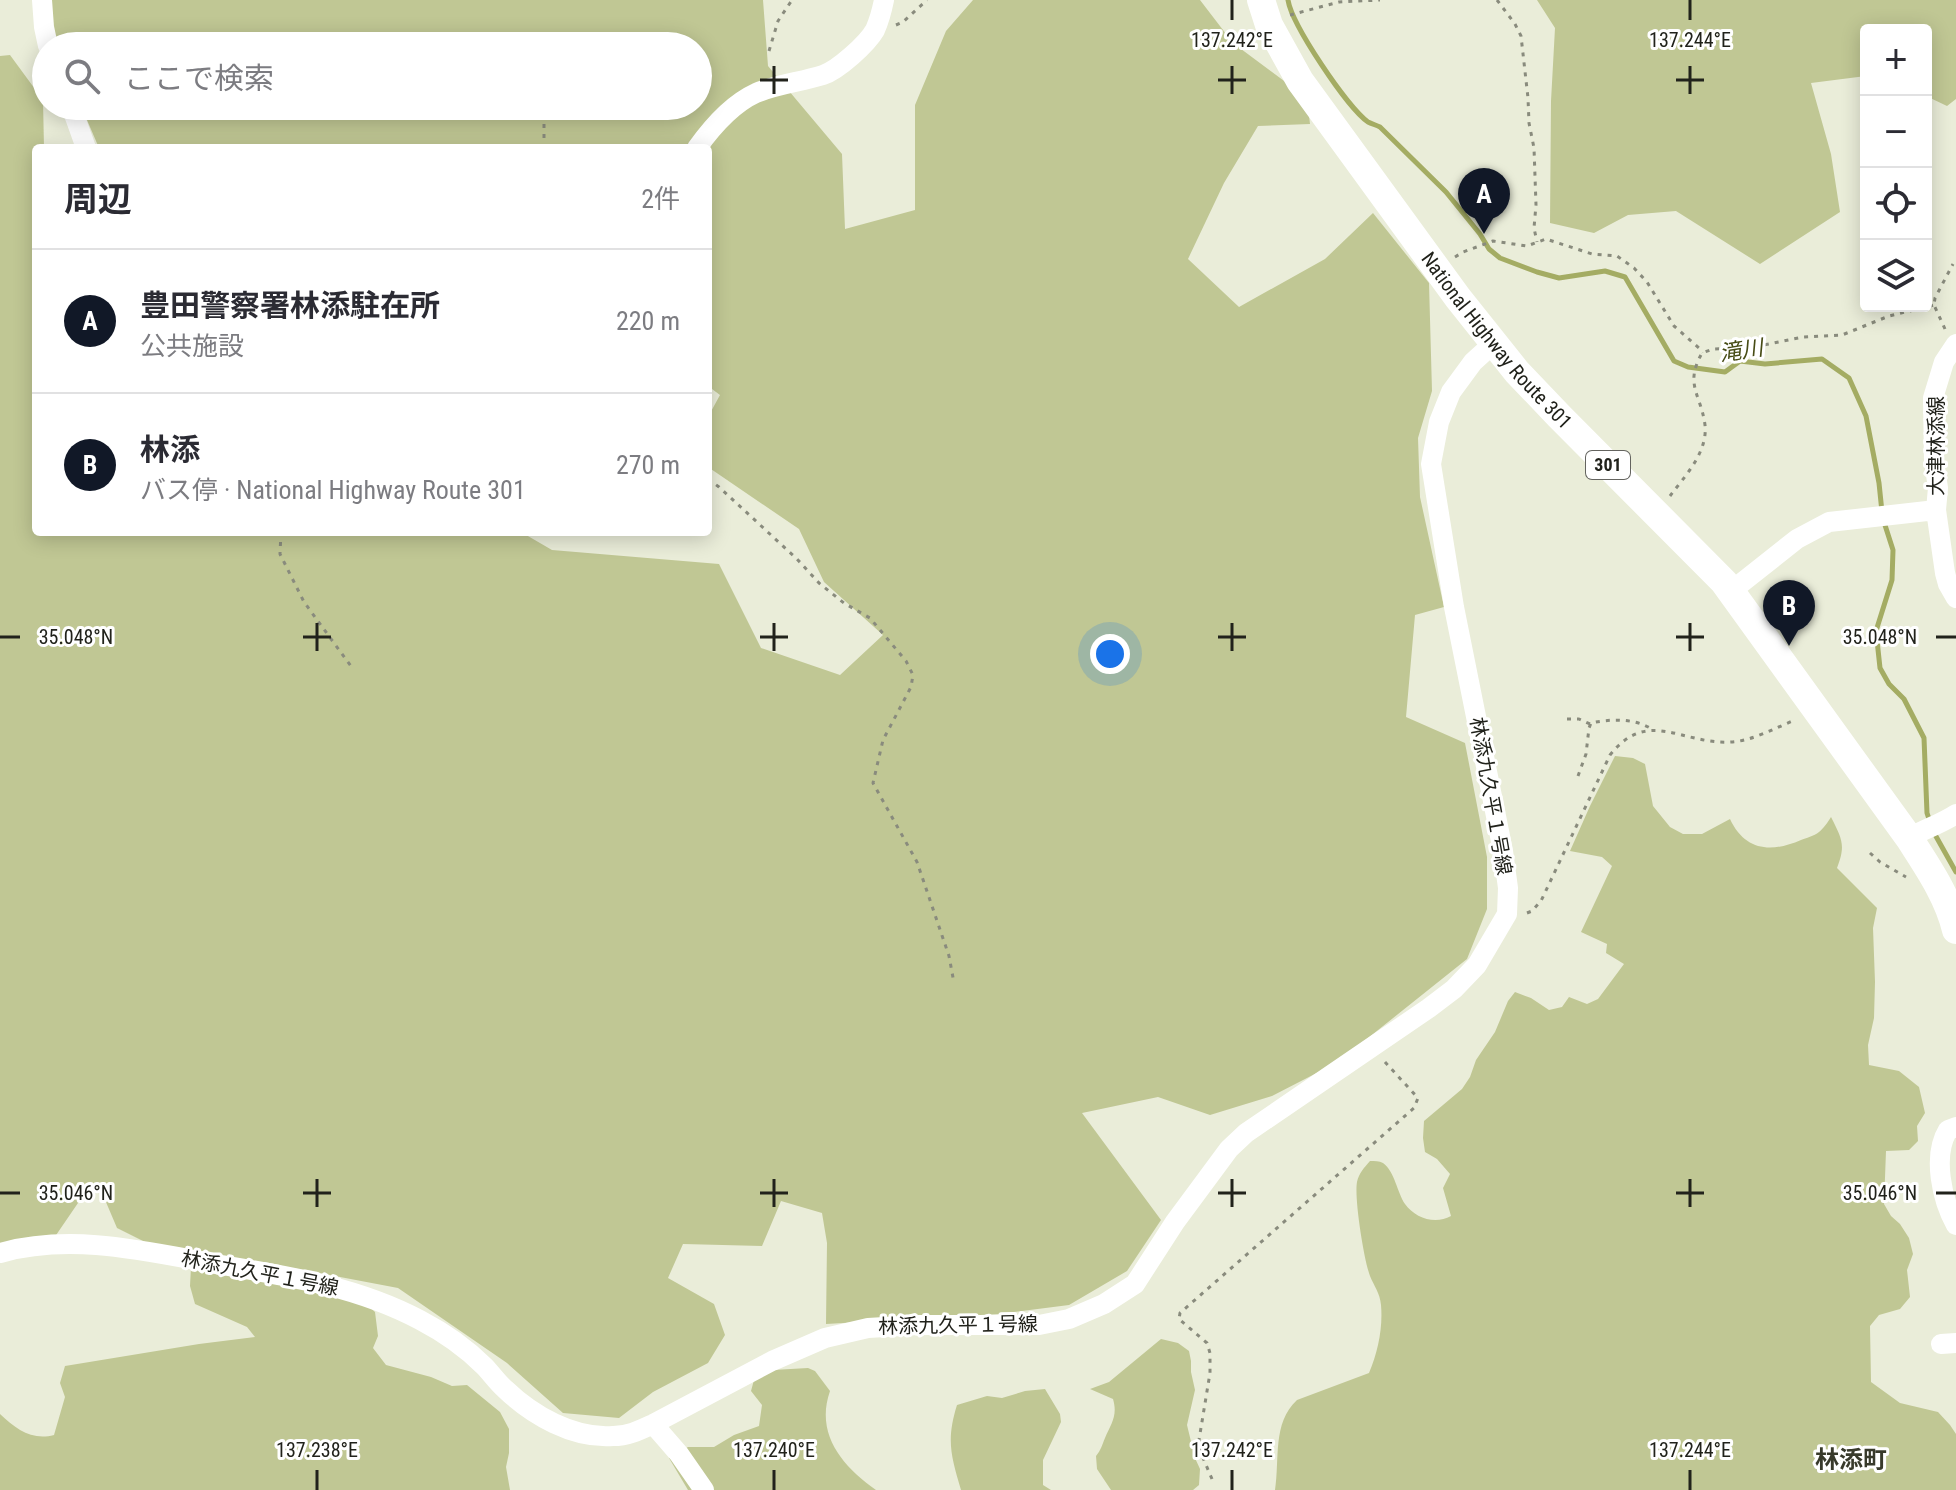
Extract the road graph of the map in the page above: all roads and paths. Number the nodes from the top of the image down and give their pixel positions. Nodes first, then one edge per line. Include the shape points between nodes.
1 (42, 0) edge
2 (792, 0) edge
3 (884, 0) edge
4 (927, 0) edge
5 (1380, 0) edge
6 (1497, 0) edge
7 (1265, 12) edge
8 (874, 31) junction
9 (45, 32) edge
10 (769, 51) dead end
11 (76, 120) edge
12 (544, 120) edge
13 (85, 144) edge
14 (544, 144) edge
15 (700, 144) edge
16 (1537, 242) junction
17 (1953, 264) dead end
18 (1440, 273) junction
19 (1934, 305) junction
20 (1951, 337) edge
21 (1495, 342) junction
22 (1702, 353) junction
23 (712, 482) edge
24 (1936, 510) junction
25 (1657, 513) junction
26 (281, 536) edge
27 (1730, 592) junction
28 (1956, 598) edge
29 (353, 669) dead end
30 (1816, 709) junction
31 (1567, 719) dead end
32 (1591, 724) junction
33 (1651, 730) junction
34 (1578, 776) dead end
35 (1951, 817) edge
36 (1918, 833) junction
37 (1870, 853) dead end
38 (1933, 875) junction
39 (1507, 914) junction
40 (1956, 930) edge
41 (954, 983) dead end
42 (1375, 1045) junction
43 (1956, 1127) edge
44 (1956, 1225) edge
45 (0, 1253) edge
46 (653, 1424) junction
47 (1212, 1479) dead end
48 (704, 1490) edge

1 - 9 street
2 - 10 path via 778,21
3 - 8 street
4 - 8 path via 903,22
5 - 7 path via 1339,2 1288,16
6 - 16 path via 1521,36 1534,148
7 - 18 highway, National Highway Route 301 / 301 via 1300,81
8 - 15 street via 825,75 778,85 737,105
11 - 13 street
12 - 14 path
16 - 18 path via 1527,246 1493,241 1463,252
16 - 22 path via 1546,239 1617,256 1647,282 1674,326
17 - 19 path
18 - 21 highway, National Highway Route 301 / 301
19 - 20 path
19 - 22 path via 1842,335
20 - 24 street, 大津林添線 via 1933,398
21 - 25 highway, National Highway Route 301 / 301 via 1517,372
21 - 39 street, 林添九久平１号線 via 1451,392 1431,464 1503,851
22 - 25 path via 1693,376 1704,441 1695,463
23 - 41 path via 819,583 870,618 913,675 883,740 873,783 917,862
24 - 27 street via 1829,522 1772,557
24 - 28 street, 大津林添線 via 1945,573
25 - 27 highway, National Highway Route 301 / 301
26 - 29 path via 280,554 304,602
27 - 30 highway, National Highway Route 301 / 301
30 - 33 path via 1735,742
30 - 36 highway, National Highway Route 301 / 301
31 - 32 path
32 - 33 path via 1627,720
32 - 34 path
33 - 39 path via 1629,736 1610,755 1541,901 1532,911
35 - 36 street
36 - 38 highway, National Highway Route 301 / 301
37 - 38 path via 1910,879 1922,881
38 - 40 highway, National Highway Route 301 / 301
39 - 42 street, 林添九久平１号線 via 1477,965 1454,989
42 - 46 street, 林添九久平１号線 via 1229,1149 1135,1284 1104,1304 1039,1325 868,1328 825,1338
42 - 47 path via 1418,1098 1414,1108 1180,1313 1179,1319 1200,1335 1210,1353 1198,1446
43 - 44 street via 1948,1130 1940,1147 1942,1192
45 - 46 street, 林添九久平１号線 via 89,1243 315,1281 367,1296 421,1321 458,1344 542,1418 612,1437
46 - 48 street

